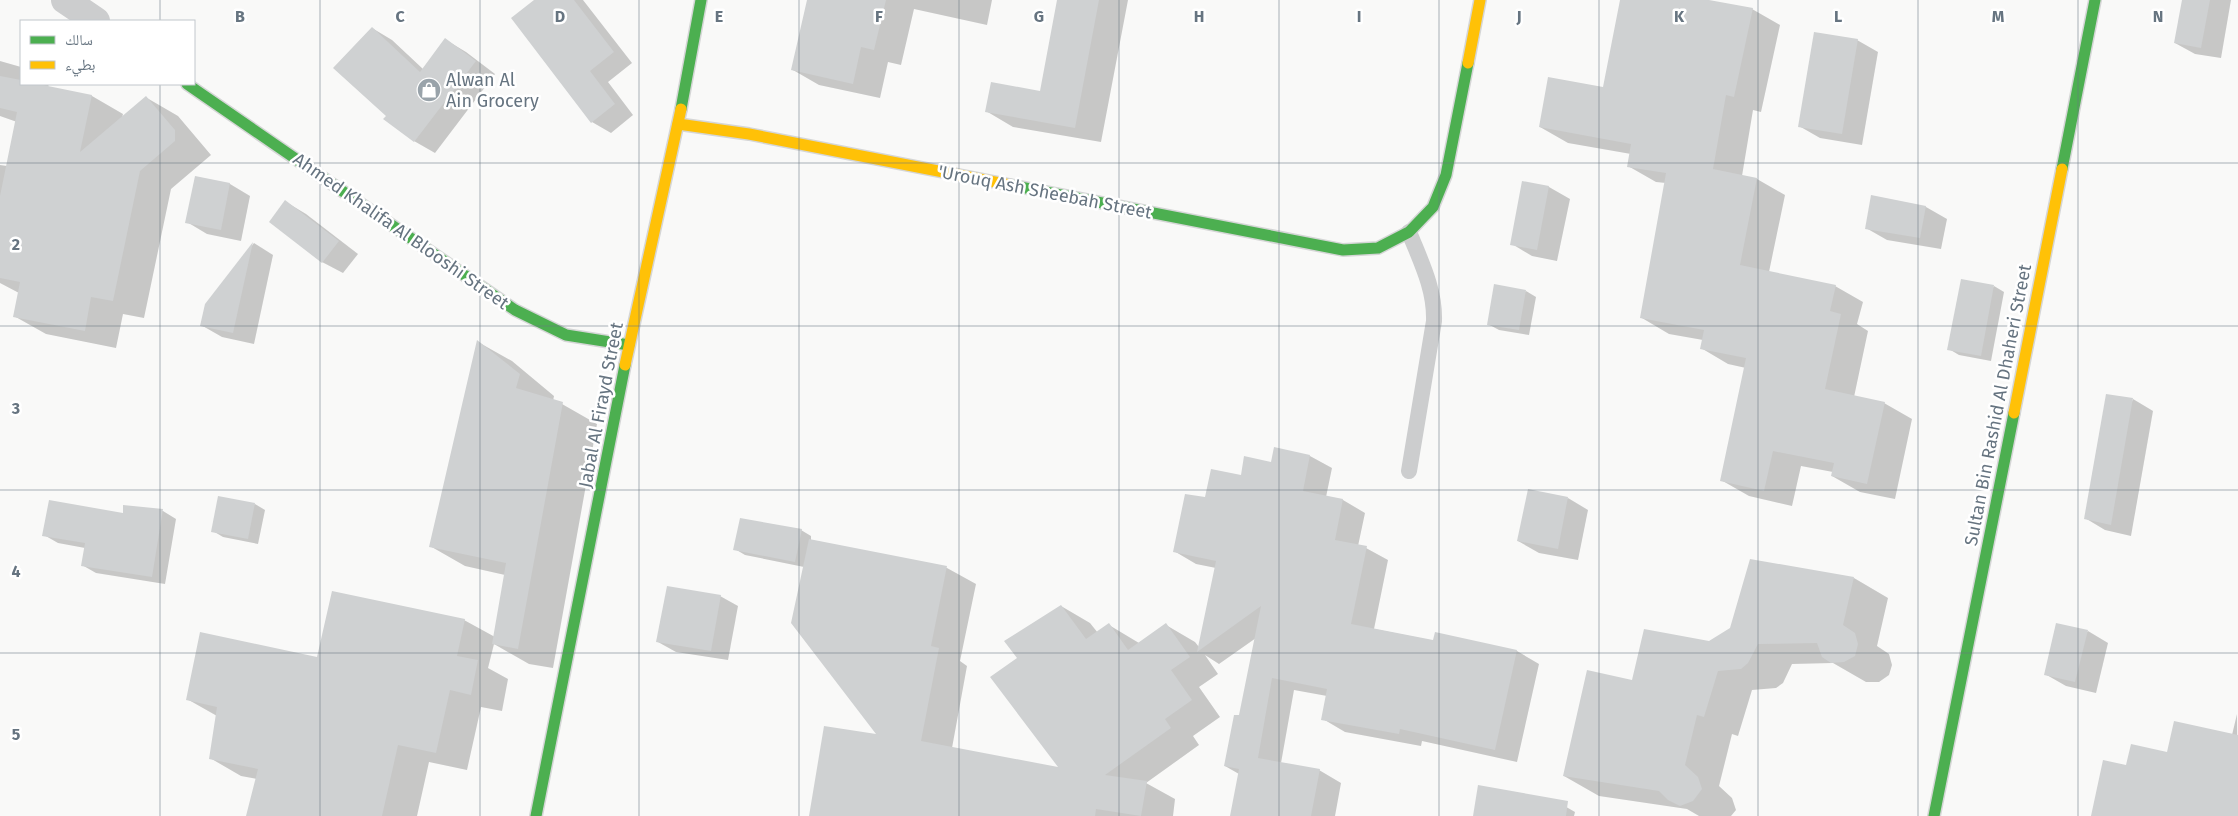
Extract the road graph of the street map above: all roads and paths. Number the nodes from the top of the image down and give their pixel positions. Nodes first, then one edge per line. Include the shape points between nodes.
1 (65, 0) edge
2 (701, 0) edge
3 (1480, 0) edge
4 (2095, 0) edge
5 (95, 20) edge
6 (188, 85) edge
7 (678, 124) junction
8 (1409, 232) junction
9 (629, 345) junction
10 (1409, 471) dead end
11 (536, 816) edge
12 (1934, 816) edge

1 - 5 street
2 - 7 street, Jabal Al Firayd Street
3 - 8 street, 'Urouq Ash Sheebah Street via 1446,175 1433,207
4 - 12 street, Sultan Bin Rashid Al Dhaheri Street
6 - 9 street, Ahmed Khalifa Al Blooshi Street via 515,310 566,335
7 - 8 street, 'Urouq Ash Sheebah Street via 749,134 1343,250 1378,248
7 - 9 street, Jabal Al Firayd Street
8 - 10 lane via 1432,290 1434,306
9 - 11 street, Jabal Al Firayd Street

